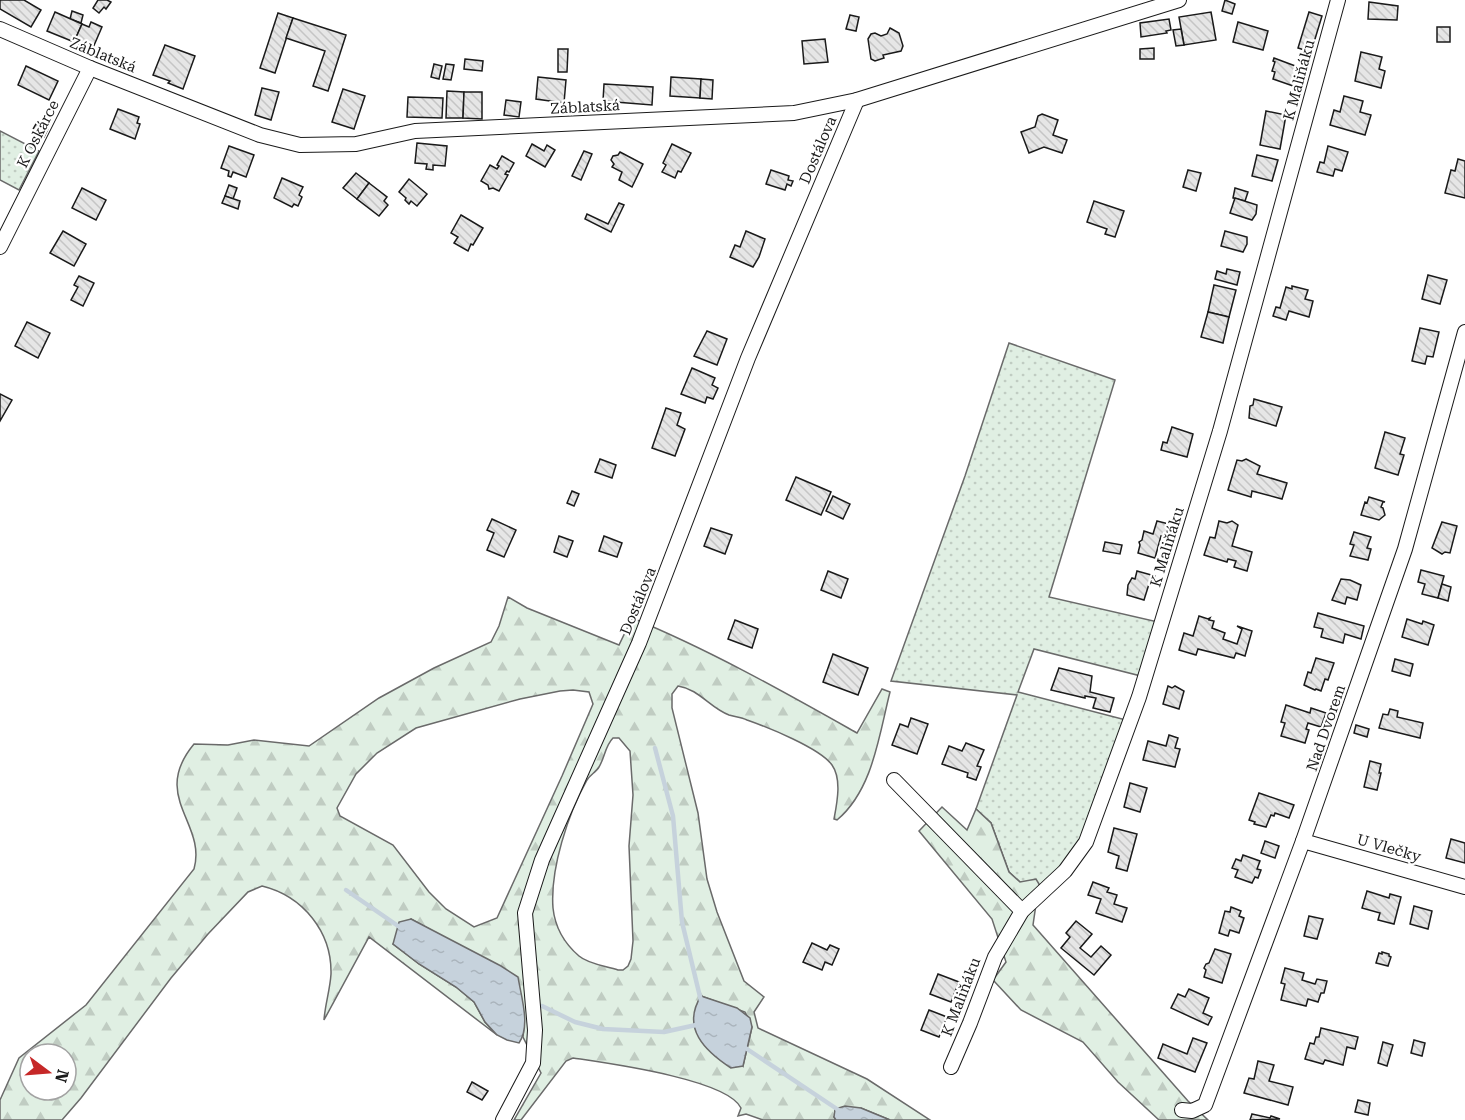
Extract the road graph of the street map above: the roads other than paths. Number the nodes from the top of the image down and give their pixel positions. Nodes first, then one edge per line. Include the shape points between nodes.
1 (1179, 0) edge
2 (1338, 0) edge
3 (0, 29) edge
4 (90, 68) junction
5 (857, 100) junction
6 (0, 247) edge
7 (1465, 332) edge
8 (1461, 362) edge
9 (894, 780) dead end
10 (1303, 841) junction
11 (1465, 887) edge
12 (1022, 911) junction
13 (951, 1067) dead end
14 (1182, 1110) dead end
15 (503, 1120) edge

1 - 5 street, Záblatská
2 - 12 street, K Maliňáku via 1220,431 1139,697 1086,842 1065,871
3 - 4 street, Záblatská
4 - 5 street, Záblatská via 260,135 300,145 356,144 415,130 794,113
4 - 6 street, K Oskárce
5 - 15 street, Dostálova via 748,358 639,643 542,860 525,913 535,1030 533,1063
7 - 8 street, Nad Dvorem
8 - 10 street, Nad Dvorem via 1405,549
9 - 12 street
10 - 11 street, U Vlečky
10 - 14 street, Nad Dvorem via 1205,1105 1192,1111
12 - 13 street, K Maliňáku via 995,957

